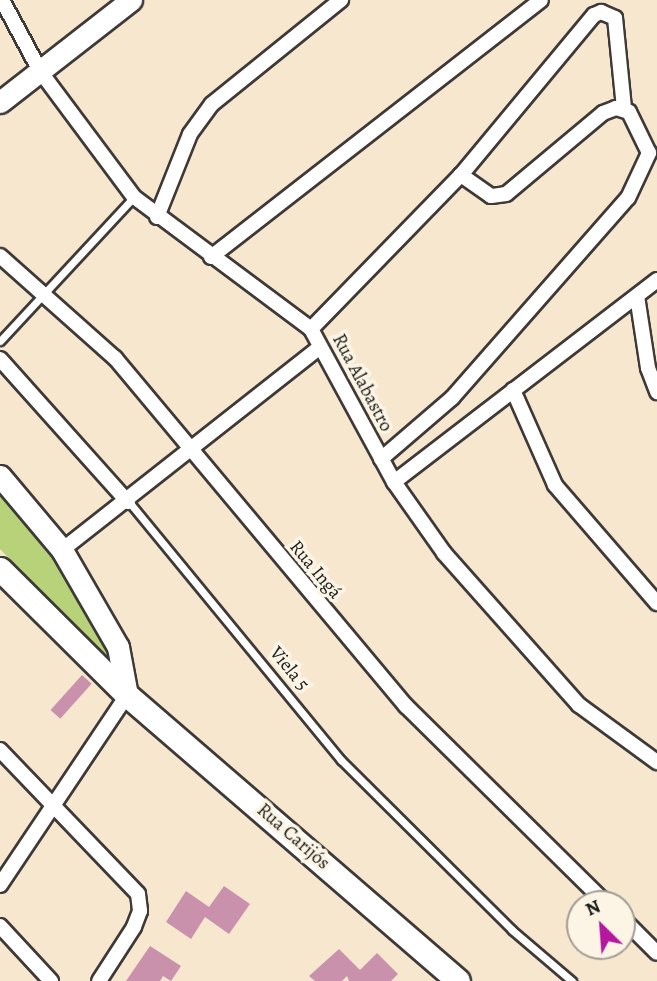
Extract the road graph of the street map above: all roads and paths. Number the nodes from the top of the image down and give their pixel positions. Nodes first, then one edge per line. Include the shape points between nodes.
1 (2, 0) edge
2 (131, 0) edge
3 (341, 0) edge
4 (541, 0) edge
5 (40, 71) junction
6 (0, 102) edge
7 (624, 108) junction
8 (653, 153) edge
9 (461, 174) junction
10 (134, 197) junction
11 (157, 217) junction
12 (0, 256) edge
13 (211, 257) junction
14 (657, 279) edge
15 (48, 294) junction
16 (637, 296) junction
17 (311, 329) junction
18 (0, 341) edge
19 (320, 347) junction
20 (0, 359) edge
21 (513, 390) junction
22 (657, 392) edge
23 (190, 450) junction
24 (381, 459) junction
25 (0, 476) edge
26 (394, 482) junction
27 (128, 502) junction
28 (62, 550) junction
29 (0, 569) edge
30 (657, 603) edge
31 (127, 695) junction
32 (0, 750) edge
33 (657, 762) edge
34 (53, 803) junction
35 (0, 885) edge
36 (593, 890) edge
37 (0, 926) edge
38 (636, 929) edge
39 (654, 944) edge
40 (51, 981) edge
41 (99, 981) edge
42 (458, 981) edge
43 (572, 981) edge

1 - 5 street, Rua Alabastro
2 - 5 street
3 - 11 street via 212,104 190,134
4 - 13 street
5 - 6 street
5 - 10 street, Rua Alabastro
7 - 8 street
7 - 9 street via 603,113 506,194 491,197
7 - 9 street via 620,44 610,14 594,15
8 - 24 street via 628,198 452,398
9 - 17 street
10 - 11 street, Rua Alabastro
10 - 15 lane
11 - 13 street, Rua Alabastro
12 - 15 street, Rua Ingá
13 - 17 street, Rua Alabastro
14 - 16 street
15 - 18 lane
15 - 23 street, Rua Ingá via 115,358
16 - 21 street
16 - 22 street via 648,368
17 - 19 street, Rua Alabastro
19 - 23 street
19 - 24 street, Rua Alabastro
20 - 27 street, Viela 5
21 - 26 street
21 - 30 street via 555,485
23 - 27 street
23 - 36 street, Rua Ingá via 406,706
24 - 26 street, Rua Alabastro
25 - 28 street
26 - 33 street, Rua Alabastro via 444,553 579,705
27 - 28 street
27 - 43 lane, Viela 5 via 341,760 512,930
28 - 31 street via 118,647
29 - 31 main road, Rua Carijós
31 - 34 street
31 - 42 main road, Rua Carijós
32 - 34 street
34 - 35 street
34 - 41 street via 138,894 140,911 134,927
37 - 40 street
38 - 39 street

